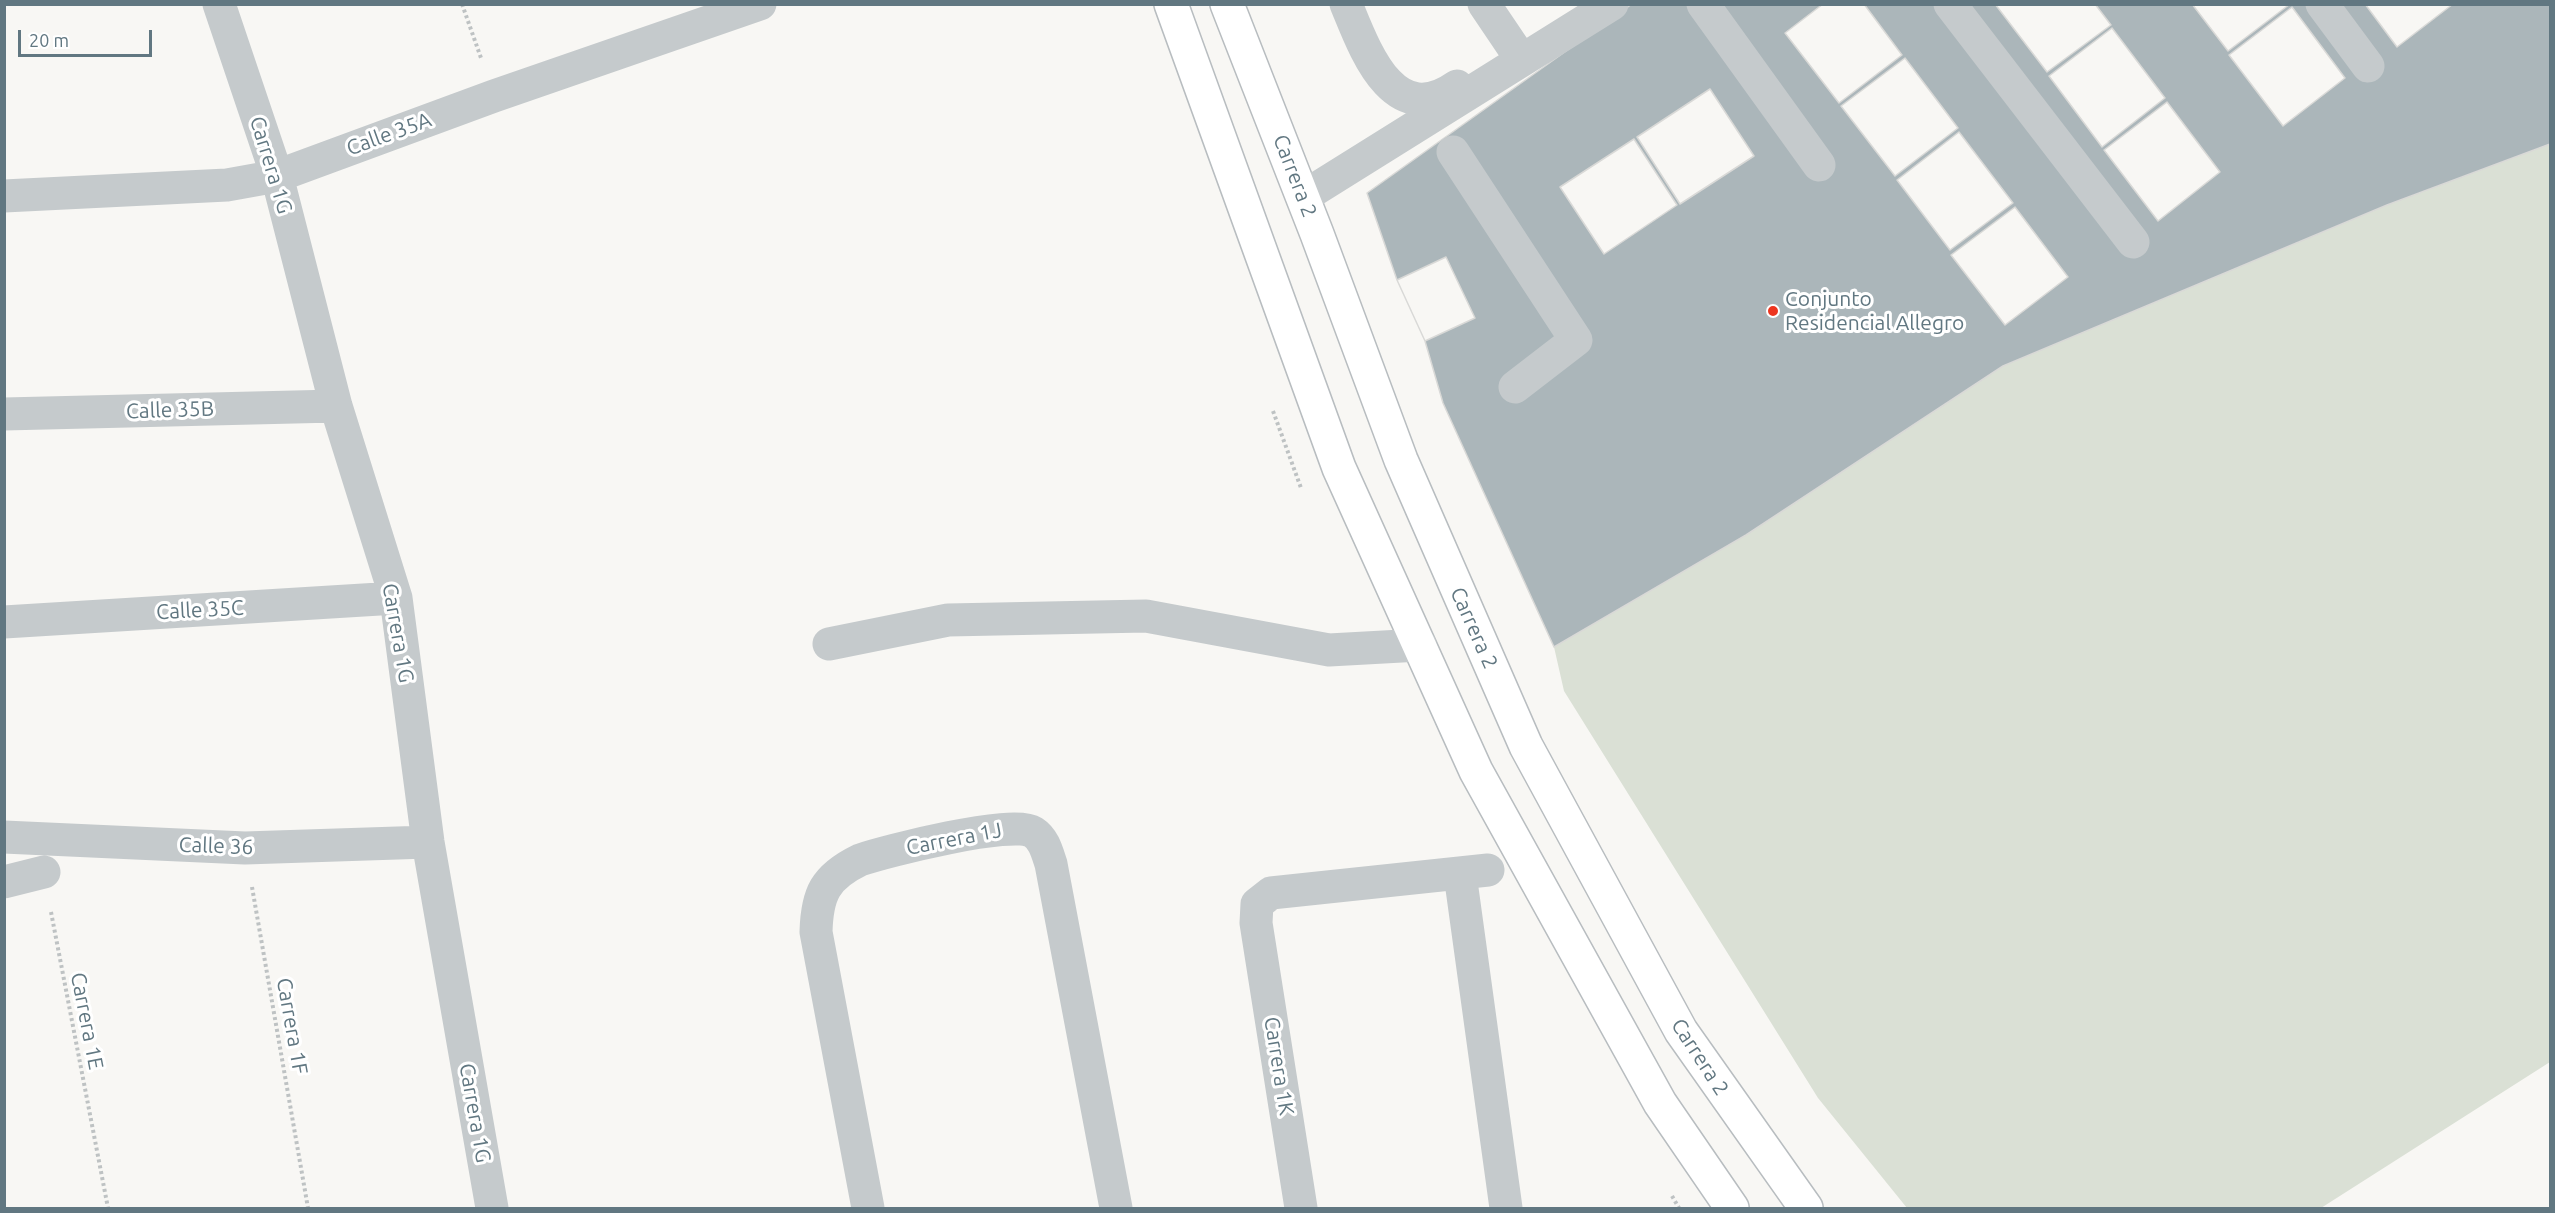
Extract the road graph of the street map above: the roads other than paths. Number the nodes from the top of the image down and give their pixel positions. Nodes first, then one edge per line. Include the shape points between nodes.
1 (219, 4) edge
2 (760, 4) edge
3 (1170, 4) edge
4 (1227, 4) edge
5 (1346, 4) edge
6 (1484, 4) edge
7 (1571, 4) edge
8 (1612, 4) edge
9 (1703, 4) edge
10 (1950, 4) edge
11 (2322, 4) edge
12 (1513, 47) junction
13 (2368, 66) dead end
14 (1454, 152) dead end
15 (1819, 165) dead end
16 (277, 176) junction
17 (4, 196) edge
18 (1303, 197) junction
19 (2133, 242) dead end
20 (1515, 387) dead end
21 (336, 405) junction
22 (4, 414) edge
23 (396, 598) junction
24 (4, 622) edge
25 (829, 644) dead end
26 (1420, 645) junction
27 (4, 837) edge
28 (428, 842) junction
29 (44, 872) road end
30 (4, 882) edge
31 (492, 1209) edge
32 (868, 1209) edge
33 (1116, 1209) edge
34 (1301, 1209) edge
35 (1506, 1209) edge
36 (1732, 1209) edge
37 (1806, 1209) edge

1 - 16 street, Carrera 1G
2 - 16 street, Calle 35A
3 - 26 main road via 1339,468
4 - 18 main road, Carrera 2
5 - 12 street via 1376,71 1407,98 1427,99 1451,91
6 - 12 street
7 - 12 street
8 - 18 street
9 - 15 street
10 - 19 street
11 - 13 street
14 - 20 street via 1576,340
16 - 17 street, Calle 35A via 227,184
16 - 21 street, Carrera 1G
18 - 37 main road, Carrera 2 via 1401,460 1526,746 1681,1031
21 - 22 street, Calle 35B
21 - 23 street, Carrera 1G
23 - 24 street, Calle 35C
23 - 28 street, Carrera 1G
25 - 26 street via 948,620 1146,616 1329,650
26 - 36 main road via 1481,782 1660,1102
27 - 28 street, Calle 36 via 245,848
28 - 31 street, Carrera 1G
29 - 30 street
32 - 33 street, Carrera 1J via 816,932 817,906 825,886 860,860 982,831 1017,827 1032,830 1042,840 1051,864
34 - 35 street, Carrera 1K via 1256,923 1257,904 1271,893 1474,872

